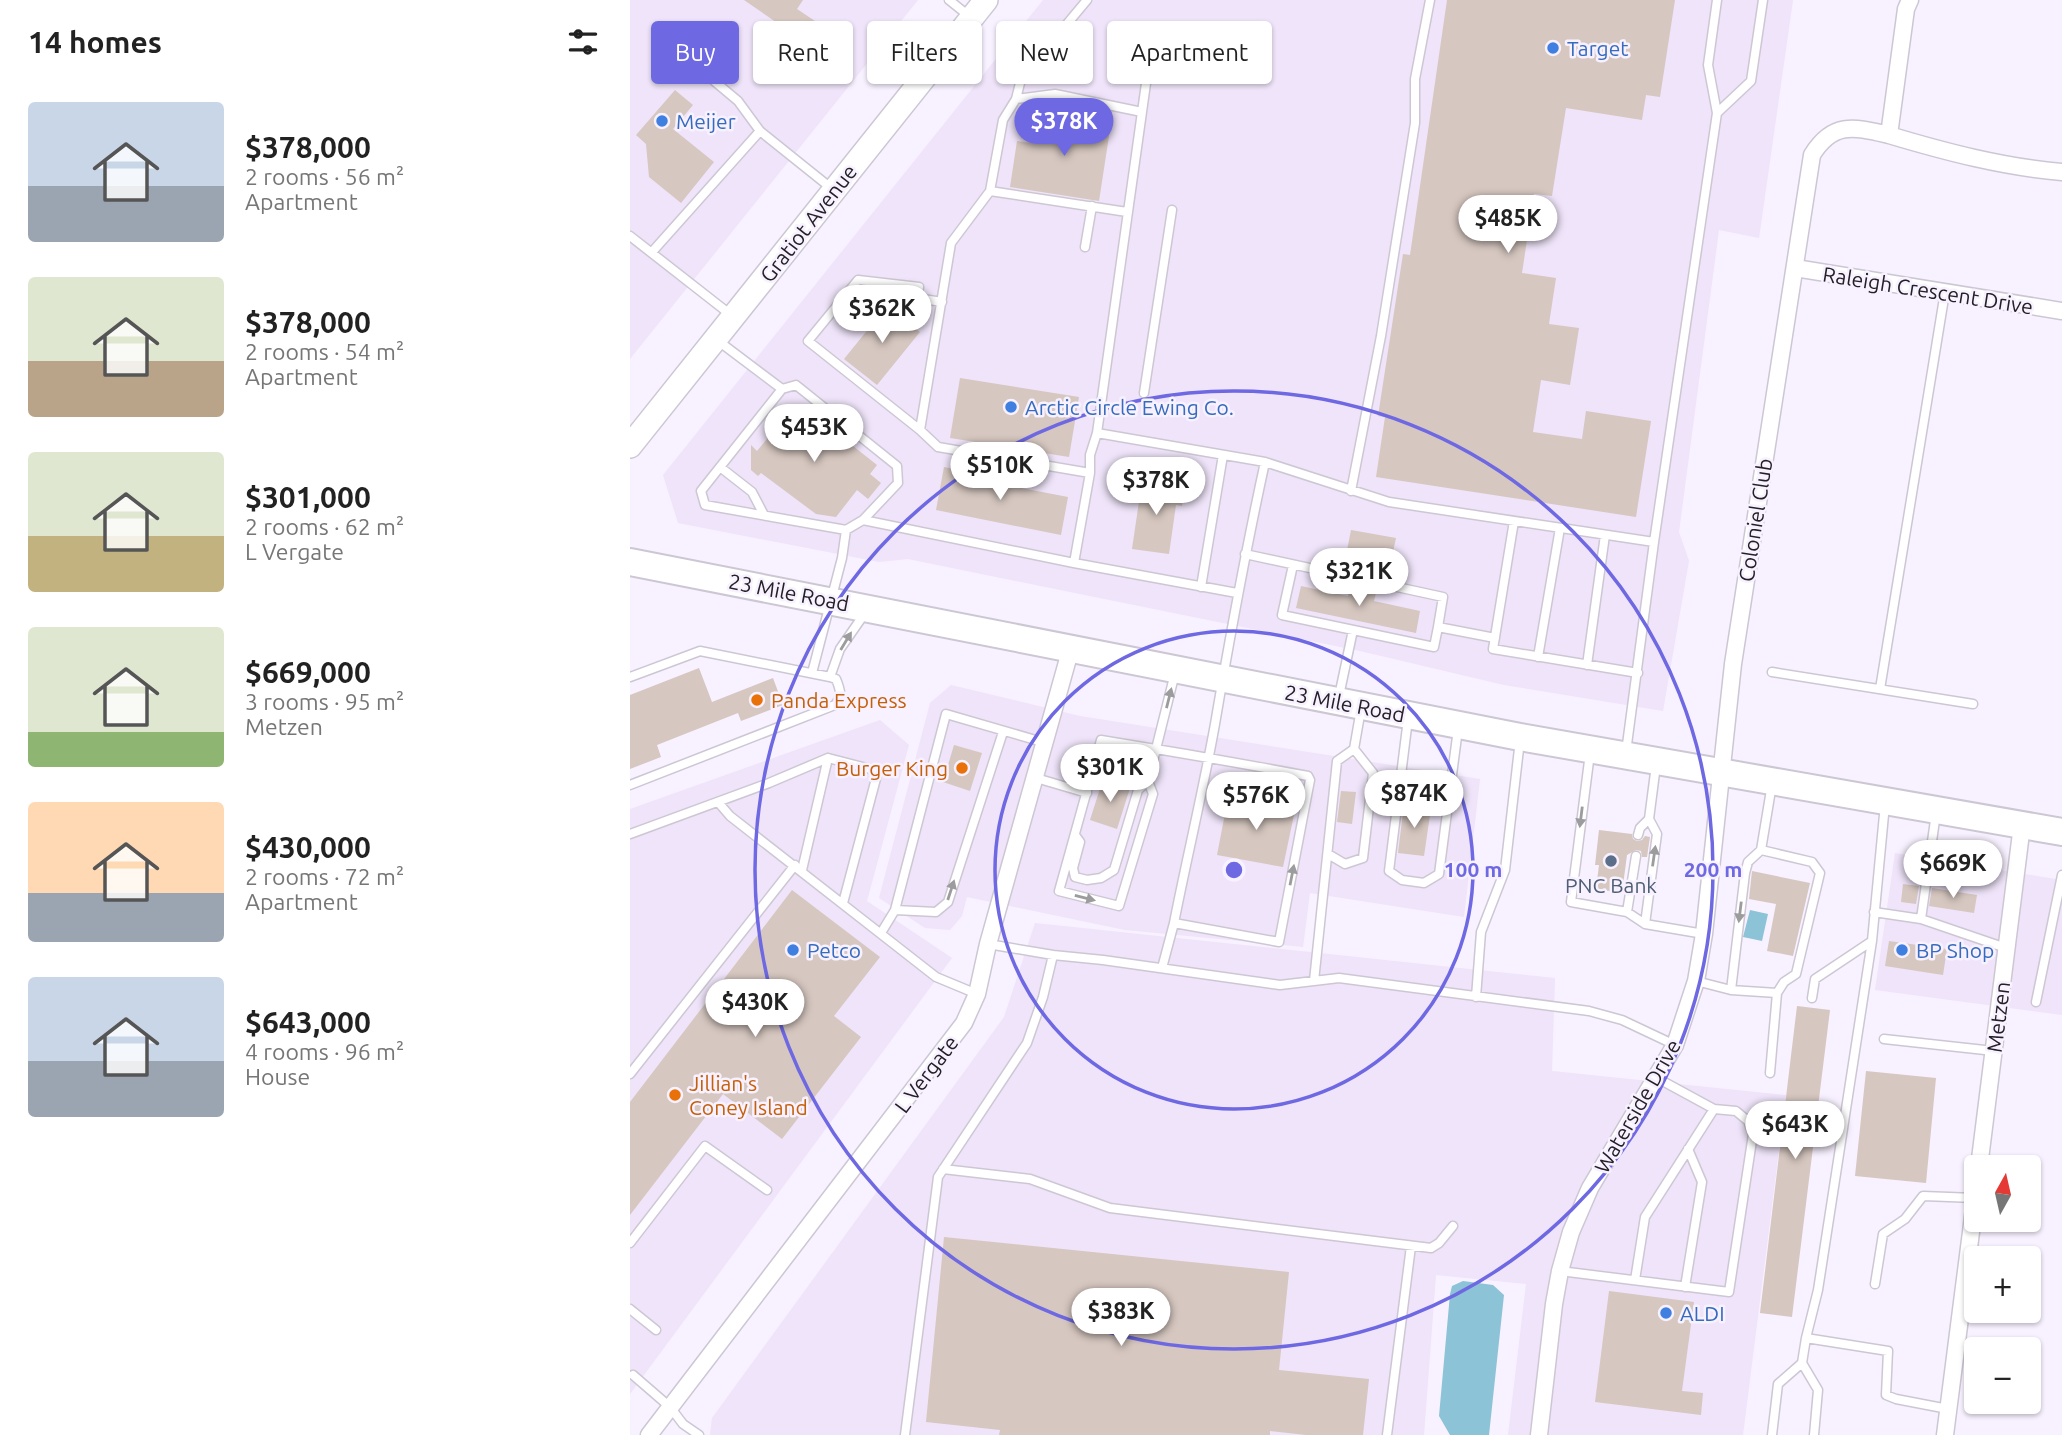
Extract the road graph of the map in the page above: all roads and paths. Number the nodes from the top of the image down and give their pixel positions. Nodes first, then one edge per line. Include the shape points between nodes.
1 (949, 0) edge
2 (986, 0) edge
3 (1087, 0) edge
4 (1430, 0) edge
5 (1717, 0) edge
6 (1763, 0) edge
7 (1910, 0) edge
8 (971, 18) junction
9 (718, 84) edge
10 (1146, 84) edge
11 (1016, 99) junction
12 (1142, 112) junction
13 (1717, 113) junction
14 (760, 131) junction
15 (1889, 135) junction
16 (2062, 172) edge
17 (833, 190) junction
18 (990, 191) junction
19 (1092, 206) junction
20 (1172, 210) dead end
21 (1127, 212) junction
22 (630, 236) edge
23 (1084, 247) dead end
24 (652, 252) junction
25 (1795, 268) junction
26 (1945, 292) junction
27 (942, 302) junction
28 (2062, 311) edge
29 (733, 317) junction
30 (716, 339) junction
31 (782, 389) junction
32 (1144, 393) dead end
33 (920, 430) junction
34 (1097, 433) junction
35 (630, 446) edge
36 (1223, 455) junction
37 (1265, 462) junction
38 (720, 467) junction
39 (1090, 473) junction
40 (1351, 491) junction
41 (764, 515) junction
42 (863, 520) junction
43 (1514, 521) junction
44 (1560, 528) junction
45 (846, 530) junction
46 (1605, 535) junction
47 (1654, 542) junction
48 (1245, 554) junction
49 (630, 562) edge
50 (1074, 563) junction
51 (1293, 565) junction
52 (1201, 587) junction
53 (1237, 593) junction
54 (831, 601) junction
55 (868, 608) junction
56 (1438, 626) junction
57 (1353, 630) junction
58 (1495, 638) junction
59 (1071, 648) junction
60 (1538, 657) junction
61 (1587, 666) junction
62 (1176, 670) junction
63 (1772, 672) dead end
64 (812, 673) junction
65 (1638, 673) junction
66 (630, 677) edge
67 (830, 677) junction
68 (1222, 679) junction
69 (1880, 689) junction
70 (1349, 704) junction
71 (1973, 705) dead end
72 (1409, 716) junction
73 (1458, 726) junction
74 (1003, 732) junction
75 (1520, 737) junction
76 (1046, 743) junction
77 (1156, 749) junction
78 (1354, 749) junction
79 (1591, 750) junction
80 (1626, 756) junction
81 (828, 758) junction
82 (1208, 758) junction
83 (1657, 762) junction
84 (1722, 773) junction
85 (1036, 778) junction
86 (1772, 781) junction
87 (1148, 782) junction
88 (630, 785) edge
89 (1087, 793) junction
90 (1885, 801) junction
91 (718, 802) junction
92 (1936, 810) junction
93 (1648, 819) junction
94 (2022, 825) junction
95 (2062, 832) edge
96 (630, 834) edge
97 (1075, 835) junction
98 (1638, 835) dead end
99 (1761, 850) junction
100 (1328, 854) junction
101 (1636, 856) dead end
102 (798, 867) junction
103 (2062, 875) edge
104 (843, 903) junction
105 (895, 910) junction
106 (1627, 912) junction
107 (1874, 912) junction
108 (1921, 919) junction
109 (1174, 923) junction
110 (1645, 923) junction
111 (881, 933) junction
112 (1704, 934) junction
113 (1872, 941) junction
114 (988, 944) junction
115 (2007, 948) junction
116 (1054, 955) junction
117 (1162, 968) junction
118 (1314, 981) junction
119 (1696, 981) junction
120 (1731, 990) junction
121 (1777, 993) junction
122 (977, 995) junction
123 (1476, 997) junction
124 (1812, 998) dead end
125 (2036, 1002) dead end
126 (1884, 1039) dead end
127 (1675, 1045) junction
128 (1994, 1051) junction
129 (1770, 1073) dead end
130 (630, 1074) edge
131 (1657, 1078) junction
132 (1714, 1109) junction
133 (1688, 1149) junction
134 (1981, 1155) edge
135 (943, 1169) junction
136 (767, 1190) dead end
137 (1964, 1196) edge
138 (1453, 1226) dead end
139 (1970, 1232) edge
140 (630, 1243) edge
141 (1411, 1246) junction
142 (1560, 1271) junction
143 (1635, 1280) junction
144 (1875, 1284) dead end
145 (1685, 1287) junction
146 (630, 1309) edge
147 (656, 1330) dead end
148 (1807, 1338) junction
149 (1802, 1363) junction
150 (633, 1375) dead end
151 (670, 1407) junction
152 (1948, 1409) junction
153 (649, 1435) edge
154 (699, 1435) edge
155 (905, 1435) edge
156 (1387, 1435) edge
157 (1543, 1435) edge
158 (1772, 1435) edge
159 (1814, 1435) edge
160 (1945, 1435) edge

1 - 8 lane
2 - 8 main road, Gratiot Avenue
3 - 11 lane via 1021,79
4 - 40 lane via 1381,336
5 - 13 lane via 1708,65
6 - 13 lane via 1752,80
7 - 15 street
8 - 17 main road, Gratiot Avenue
9 - 14 lane via 738,101
10 - 12 lane
11 - 12 lane via 1055,94
11 - 18 lane via 1003,120
12 - 21 lane
13 - 47 lane
14 - 17 lane
14 - 24 lane
15 - 16 street, Coloniel Club via 1968,158
15 - 25 street, Coloniel Club via 1836,130 1821,140 1812,155
17 - 29 main road, Gratiot Avenue
18 - 19 lane
18 - 27 lane via 951,243
19 - 21 lane
19 - 23 lane
20 - 32 lane
21 - 34 lane
22 - 24 lane
24 - 29 lane
25 - 26 street, Raleigh Crescent Drive
25 - 84 street, Coloniel Club via 1733,664
26 - 28 street, Raleigh Crescent Drive
26 - 69 lane
27 - 33 lane
27 - 33 lane via 917,298 919,287 858,280 808,341
29 - 30 main road, Gratiot Avenue
30 - 31 lane
30 - 35 main road, Gratiot Avenue
31 - 38 lane
31 - 42 lane via 796,385 897,466 898,483
33 - 39 lane via 938,447
34 - 36 lane
34 - 39 lane
36 - 37 lane
36 - 52 lane
37 - 40 lane
37 - 48 lane
38 - 41 lane via 752,492
38 - 41 lane via 701,491 705,505
39 - 50 lane
40 - 43 lane via 1390,502
41 - 45 lane
42 - 45 lane
42 - 50 lane
43 - 44 lane
43 - 58 lane
44 - 46 lane
44 - 60 lane
45 - 54 lane
46 - 47 lane
46 - 61 lane
47 - 65 lane
48 - 51 lane
48 - 53 lane
49 - 54 main road, 23 Mile Road
50 - 52 lane
51 - 56 lane via 1443,597
51 - 57 lane via 1282,615
52 - 53 lane
53 - 68 lane
54 - 55 main road, 23 Mile Road
54 - 64 lane
55 - 59 main road, 23 Mile Road
67 -> 55 lane via 840,649
56 - 57 lane via 1434,647
56 - 58 lane
57 - 70 lane
58 - 60 lane via 1493,649
59 - 62 main road, 23 Mile Road
59 - 76 street, L Vergate
60 - 61 lane
61 - 65 lane
62 - 68 main road, 23 Mile Road
77 -> 62 lane
63 - 69 lane
64 - 66 lane via 700,651
64 - 67 lane
65 - 80 lane
67 - 88 lane via 841,691 835,705
68 - 70 main road, 23 Mile Road
68 - 82 lane
69 - 71 lane
70 - 72 main road, 23 Mile Road
70 - 78 lane
72 - 73 main road, 23 Mile Road
72 - 73 lane via 1389,871 1402,880 1424,883 1438,874
73 - 75 main road, 23 Mile Road
74 - 76 lane
105 -> 74 lane via 936,912 947,902
74 - 105 lane via 946,714
75 - 79 main road, 23 Mile Road
75 - 123 lane via 1505,870 1481,932
76 - 85 street, L Vergate
77 - 82 lane
77 - 87 lane
77 - 89 lane via 1101,740
78 - 100 lane via 1337,761
78 - 100 lane via 1373,773 1363,858 1345,864
79 - 80 main road, 23 Mile Road
79 -> 106 lane via 1572,902
80 - 83 main road, 23 Mile Road
81 - 91 lane
81 - 102 lane
81 - 104 lane via 878,772
82 - 109 lane
109 -> 82 lane via 1279,942 1310,780
83 - 84 main road, 23 Mile Road
83 - 93 lane
84 - 86 main road, 23 Mile Road
84 - 112 street, Waterside Drive
85 - 89 lane
85 - 114 street, L Vergate
86 - 90 main road, 23 Mile Road
86 - 99 lane
87 - 97 lane via 1138,790 1118,864 1108,875 1087,880 1075,877 1080,842
97 -> 87 lane via 1059,891 1119,906 1153,794
89 - 97 lane
90 - 92 main road, 23 Mile Road
90 - 107 lane
91 - 96 lane
91 - 102 lane
92 - 94 main road, 23 Mile Road
92 - 108 lane
93 - 98 lane
110 -> 93 lane via 1657,834
94 - 95 main road, 23 Mile Road
94 - 115 street, Metzen
99 -> 120 lane via 1748,862 1745,873
99 - 121 lane via 1812,862 1819,873 1796,974
100 - 118 lane
101 - 106 lane
102 - 104 lane
102 - 130 lane
103 - 125 lane
104 - 111 lane
105 - 111 lane
106 - 110 lane
107 - 108 lane
107 - 113 lane
108 - 115 lane
109 - 117 lane
110 - 112 lane
111 - 122 lane via 936,977
112 - 119 street, Waterside Drive
113 - 124 lane via 1815,979
113 - 148 lane
114 - 116 lane
114 - 122 street, L Vergate
115 - 128 street, Metzen
116 - 117 lane
116 - 135 lane via 1027,1043
117 - 118 lane via 1280,985
118 - 123 lane via 1339,978
119 - 120 lane
119 - 127 street, Waterside Drive
120 - 121 lane
121 - 129 lane
122 - 151 street, L Vergate via 952,1041
123 - 127 lane via 1605,1014
126 - 128 lane
127 - 131 street, Waterside Drive
128 - 134 street, Metzen
131 - 132 lane
131 - 142 street, Waterside Drive via 1590,1188
132 - 133 lane
132 - 145 lane via 1736,1111 1748,1121 1753,1134 1729,1292
133 - 143 lane via 1645,1217
133 - 145 lane via 1702,1182
135 - 141 lane via 1030,1179 1110,1208
135 - 155 lane via 938,1177
136 - 140 lane via 705,1146
137 - 144 lane via 1923,1196 1905,1219 1883,1234
138 - 141 lane via 1431,1248
139 - 152 street
141 - 156 lane
142 - 143 lane
142 - 157 street, Waterside Drive
143 - 145 lane
146 - 147 lane
148 - 149 lane
148 - 152 lane via 1888,1351 1885,1395
149 - 158 lane via 1778,1384
149 - 159 lane via 1818,1390
150 - 151 lane
151 - 153 street, L Vergate
151 - 154 lane
152 - 160 street

